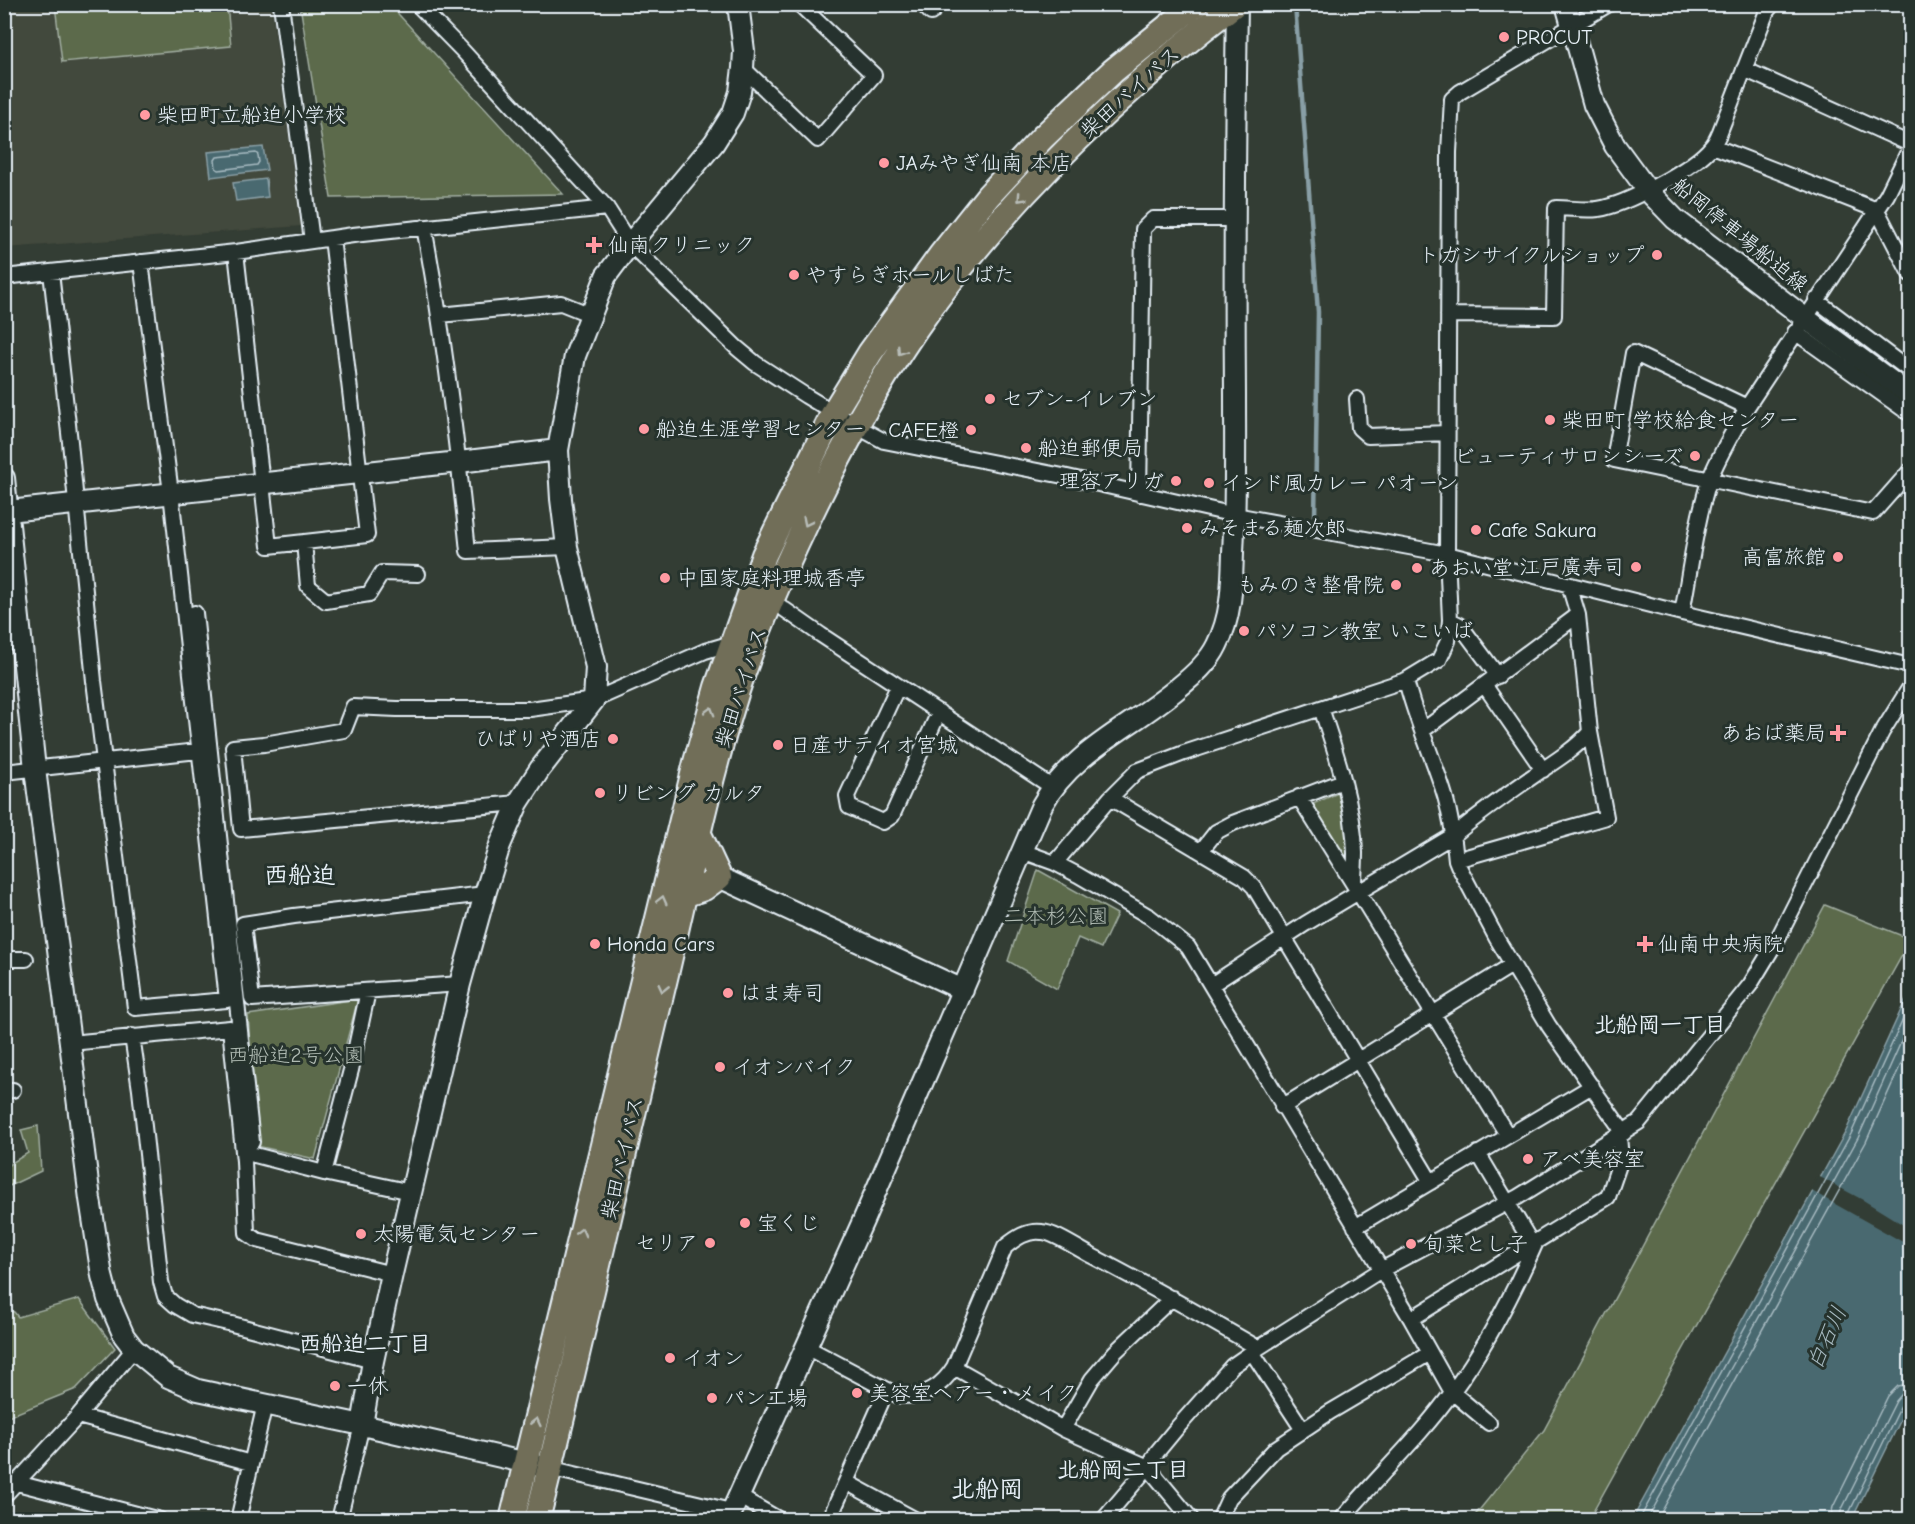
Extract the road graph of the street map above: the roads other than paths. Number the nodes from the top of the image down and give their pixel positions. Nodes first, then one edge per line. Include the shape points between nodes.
1 (281, 4) edge
2 (417, 4) edge
3 (738, 4) edge
4 (799, 4) edge
5 (922, 4) edge
6 (939, 4) edge
7 (1196, 4) edge
8 (1236, 4) edge
9 (1566, 4) edge
10 (1609, 4) edge
11 (1769, 5) edge
12 (1570, 27) junction
13 (743, 68) junction
14 (1744, 69) junction
15 (1713, 146) junction
16 (1911, 146) edge
17 (1648, 191) junction
18 (608, 208) junction
19 (1877, 210) junction
20 (1234, 219) junction
21 (424, 227) junction
22 (332, 238) junction
23 (312, 241) junction
24 (630, 244) junction
25 (236, 252) junction
26 (141, 262) junction
27 (51, 272) junction
28 (1911, 274) edge
29 (4, 277) edge
30 (1816, 300) junction
31 (440, 315) junction
32 (591, 315) junction
33 (1448, 315) junction
34 (1800, 325) junction
35 (1911, 371) edge
36 (1911, 395) edge
37 (1357, 399) dead end
38 (1746, 407) junction
39 (834, 412) junction
40 (1911, 414) edge
41 (856, 426) junction
42 (1447, 433) junction
43 (558, 450) junction
44 (459, 462) junction
45 (1911, 471) edge
46 (360, 472) junction
47 (4, 478) edge
48 (1709, 481) junction
49 (262, 483) junction
50 (171, 493) junction
51 (1139, 494) junction
52 (76, 504) junction
53 (7, 511) edge
54 (1235, 515) junction
55 (304, 542) junction
56 (567, 547) junction
57 (1447, 554) junction
58 (418, 574) dead end
59 (1569, 585) junction
60 (771, 600) junction
61 (195, 613) dead end
62 (1682, 613) junction
63 (1578, 615) junction
64 (1450, 620) junction
65 (732, 643) junction
66 (1911, 666) edge
67 (1498, 676) junction
68 (1406, 680) junction
69 (898, 686) junction
70 (1485, 686) junction
71 (1911, 687) edge
72 (594, 700) junction
73 (1321, 708) junction
74 (939, 712) junction
75 (1422, 731) junction
76 (1590, 732) junction
77 (198, 751) junction
78 (104, 761) junction
79 (35, 769) junction
80 (1543, 770) junction
81 (4, 772) edge
82 (1343, 781) junction
83 (1052, 787) junction
84 (1299, 797) junction
85 (1110, 798) junction
86 (518, 803) junction
87 (698, 832) junction
88 (1454, 835) junction
89 (1022, 851) junction
90 (1201, 851) junction
91 (1456, 860) junction
92 (1054, 863) junction
93 (719, 877) junction
94 (1356, 889) junction
95 (485, 894) junction
96 (683, 895) junction
97 (1285, 938) junction
98 (4, 959) edge
99 (26, 959) dead end
100 (1512, 965) junction
101 (460, 984) junction
102 (1211, 985) junction
103 (963, 990) junction
104 (368, 991) junction
105 (1433, 1013) junction
106 (132, 1036) junction
107 (70, 1043) junction
108 (1357, 1060) junction
109 (1592, 1086) junction
110 (1282, 1107) junction
111 (1621, 1135) junction
112 (1508, 1136) junction
113 (247, 1147) junction
114 (1478, 1154) junction
115 (324, 1173) junction
116 (1431, 1182) junction
117 (411, 1192) junction
118 (1508, 1202) junction
119 (1355, 1227) junction
120 (1534, 1243) junction
121 (1381, 1270) junction
122 (392, 1274) junction
123 (1172, 1298) junction
124 (1411, 1319) junction
125 (806, 1347) junction
126 (134, 1349) junction
127 (1255, 1350) junction
128 (1430, 1353) junction
129 (373, 1361) junction
130 (954, 1366) junction
131 (1452, 1392) junction
132 (880, 1403) dead end
133 (265, 1404) junction
134 (78, 1416) junction
135 (1489, 1423) dead end
136 (362, 1425) junction
137 (1063, 1429) junction
138 (1302, 1430) junction
139 (251, 1463) junction
140 (537, 1466) junction
141 (1148, 1467) junction
142 (846, 1482) junction
143 (8, 1490) edge
144 (732, 1509) edge
145 (160, 1520) edge
146 (238, 1520) edge
147 (339, 1520) edge
148 (512, 1520) edge
149 (537, 1520) edge
150 (780, 1520) edge
151 (829, 1520) edge
152 (916, 1520) edge
153 (1103, 1520) edge
154 (1192, 1520) edge
155 (1219, 1520) edge
156 (1341, 1520) edge

1 - 23 street
2 - 18 street
3 - 13 street
4 - 13 street via 874,75 818,140
5 - 6 street via 930,13
7 - 39 highway, 柴田バイパス via 1113,71 988,196 903,306
8 - 20 street
8 -> 41 highway, 柴田バイパス via 1130,89 995,226 915,330
9 - 12 street, 船岡停車場船迫線
10 - 12 street
11 - 14 street
12 - 17 street, 船岡停車場船迫線 via 1594,105 1615,146
12 - 33 street via 1452,99
13 - 24 street via 740,92 725,128
14 - 15 street
14 - 16 street
15 - 17 street
15 - 19 street
16 - 19 street
17 - 33 street via 1598,209 1556,208 1554,316
17 - 34 street, 船岡停車場船迫線 via 1674,219
18 - 21 street
18 - 24 street
19 - 28 street
19 - 30 street
20 - 51 street via 1153,219 1143,229
20 - 54 street
21 - 22 street
21 - 31 street
22 - 23 street
22 - 46 street
23 - 25 street
24 - 32 street via 606,276
24 - 39 street via 755,363
25 - 26 street
25 - 49 street
26 - 27 street
26 - 50 street
27 - 29 street
27 - 52 street
30 - 34 street
30 - 35 street
31 - 32 street via 561,303
31 - 44 street
32 - 43 street via 575,356
33 - 42 street
34 - 36 street, 船岡停車場船迫線
34 - 38 street
34 - 40 street
37 - 42 street via 1359,428 1368,436
38 - 48 street
38 - 48 street via 1633,353 1614,460
39 - 41 street
39 - 65 highway, 柴田バイパス via 764,555
41 - 51 street via 884,441
41 -> 60 highway, 柴田バイパス
42 - 57 street
43 - 44 street
43 - 56 street
44 - 46 street
44 - 56 street via 468,550
45 - 48 street via 1873,513
46 - 49 street
46 - 55 street via 367,535
47 - 53 street
48 - 62 street
49 - 50 street
49 - 55 street via 269,546
50 - 52 street
50 - 77 street
51 - 54 street
52 - 53 street
52 - 78 street
53 - 79 street
54 - 57 street
54 - 83 street via 1231,600 1225,626 1209,658 1162,701 1084,755
55 - 58 street via 308,586 326,601 369,594 382,573
56 - 72 street via 596,667
57 - 59 street
57 - 64 street
59 - 62 street
59 - 63 street
60 - 69 street
60 - 87 highway, 柴田バイパス via 732,705
61 - 113 street
62 - 66 street
63 - 67 street
63 - 76 street
64 - 67 street via 1460,625
64 - 68 street via 1448,641 1439,660
65 - 72 street
140 -> 65 highway, 柴田バイパス via 574,1260 696,762
67 - 70 street
68 - 73 street
68 - 75 street
69 - 74 street
69 - 74 street via 847,796 849,807 883,822 892,816
70 - 75 street
70 - 80 street
71 - 111 street via 1882,732 1776,942 1749,985 1639,1122
72 - 86 street
72 - 86 street via 530,709 353,707 344,730 233,747 240,829
73 - 82 street
73 - 85 street via 1137,771
74 - 83 street
75 - 88 street via 1445,795
76 - 80 street
76 - 91 street via 1606,817
77 - 78 street
77 - 78 street via 227,1000 135,1008
78 - 79 street
79 - 81 street
79 - 107 street
80 - 88 street
82 - 84 street
82 - 94 street via 1355,851
83 - 89 street
84 - 90 street via 1216,832
84 - 94 street
85 - 90 street
85 - 92 street
86 - 95 street
87 - 93 highway
87 - 96 highway, 柴田バイパス
88 - 91 street
88 - 94 street
89 - 92 street
89 - 103 street
90 - 97 street via 1254,887
91 - 100 street
92 - 102 street via 1150,917 1188,947
93 - 96 highway via 704,888
93 - 103 street
94 - 97 street
94 - 105 street
95 - 101 street
95 - 104 street via 243,924 252,999
96 -> 140 highway, 柴田バイパス via 664,983
97 - 102 street
97 - 108 street
98 - 99 street
100 - 105 street
100 - 109 street
101 - 104 street
101 - 117 street
102 - 110 street
103 - 125 street
104 - 115 street
105 - 108 street
105 - 112 street
106 - 107 street
106 - 113 street via 230,1028
106 - 129 street via 165,1296 192,1315
107 - 126 street via 102,1276 116,1320
108 - 110 street
108 - 116 street
109 - 111 street
109 - 112 street
110 - 119 street
111 - 118 street
111 - 120 street via 1621,1159 1608,1197
112 - 114 street
113 - 115 street
113 - 122 street via 247,1233 257,1240
114 - 116 street
114 - 118 street
115 - 117 street
116 - 119 street
117 - 122 street
118 - 120 street
118 - 121 street
119 - 121 street
120 - 124 street
120 - 131 street via 1519,1281 1478,1356
121 - 124 street
121 - 127 street
122 - 129 street
123 - 127 street
123 - 130 street via 1045,1232 1032,1231 1005,1247
123 - 137 street via 1092,1379
124 - 128 street
125 - 130 street via 897,1395 908,1397 936,1388
125 - 144 street
126 - 133 street via 168,1377 183,1384
126 - 134 street
127 - 138 street
127 - 141 street via 1232,1366
128 - 131 street
128 - 138 street
129 - 136 street
130 - 137 street
131 - 135 street
131 - 156 street
132 - 142 street
133 - 136 street
133 - 139 street
134 - 139 street
134 - 143 street
136 - 140 street
136 - 147 street
137 - 141 street
138 - 155 street via 1276,1448 1229,1498
139 - 146 street
140 - 144 street
140 - 148 highway, 柴田バイパス
140 - 149 highway, 柴田バイパス
141 - 153 street
141 - 154 street
142 - 151 street
142 - 152 street
143 - 145 street
144 - 150 street

